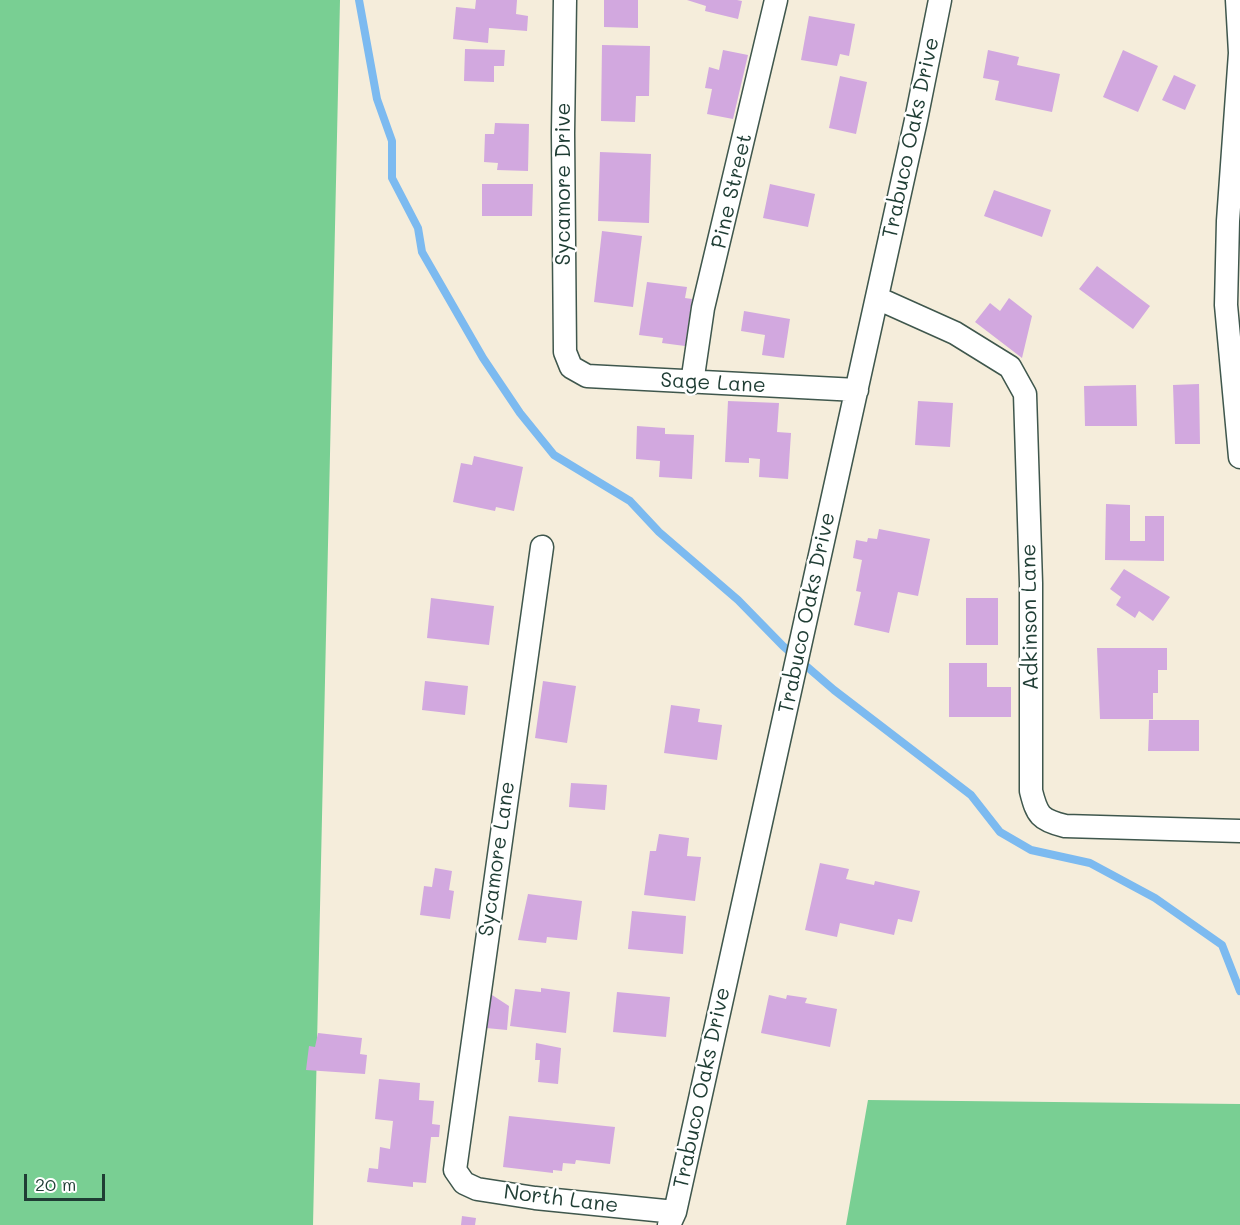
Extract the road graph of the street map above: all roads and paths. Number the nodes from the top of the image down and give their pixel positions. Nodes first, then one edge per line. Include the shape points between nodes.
1 (565, 0) edge
2 (776, 0) edge
3 (940, 0) edge
4 (1237, 0) edge
5 (877, 298) junction
6 (571, 367) joint
7 (692, 383) junction
8 (857, 390) junction
9 (1240, 457) edge
10 (542, 548) dead end
11 (1240, 831) edge
12 (455, 1170) joint
13 (672, 1219) edge

1 - 6 street, Sycamore Drive via 565,352
2 - 7 street, Pine Street via 703,308
3 - 5 street, Trabuco Oaks Drive
4 - 9 street via 1240,53 1226,305
5 - 8 street, Trabuco Oaks Drive
5 - 11 street, Adkinson Lane via 955,333 1010,367 1025,394 1031,583 1031,791 1036,810 1047,822 1065,826
6 - 7 street, Sage Lane via 587,376
7 - 8 street, Sage Lane
8 - 13 street, Trabuco Oaks Drive
10 - 12 street, Sycamore Lane
12 - 13 street, North Lane via 464,1183 477,1189

